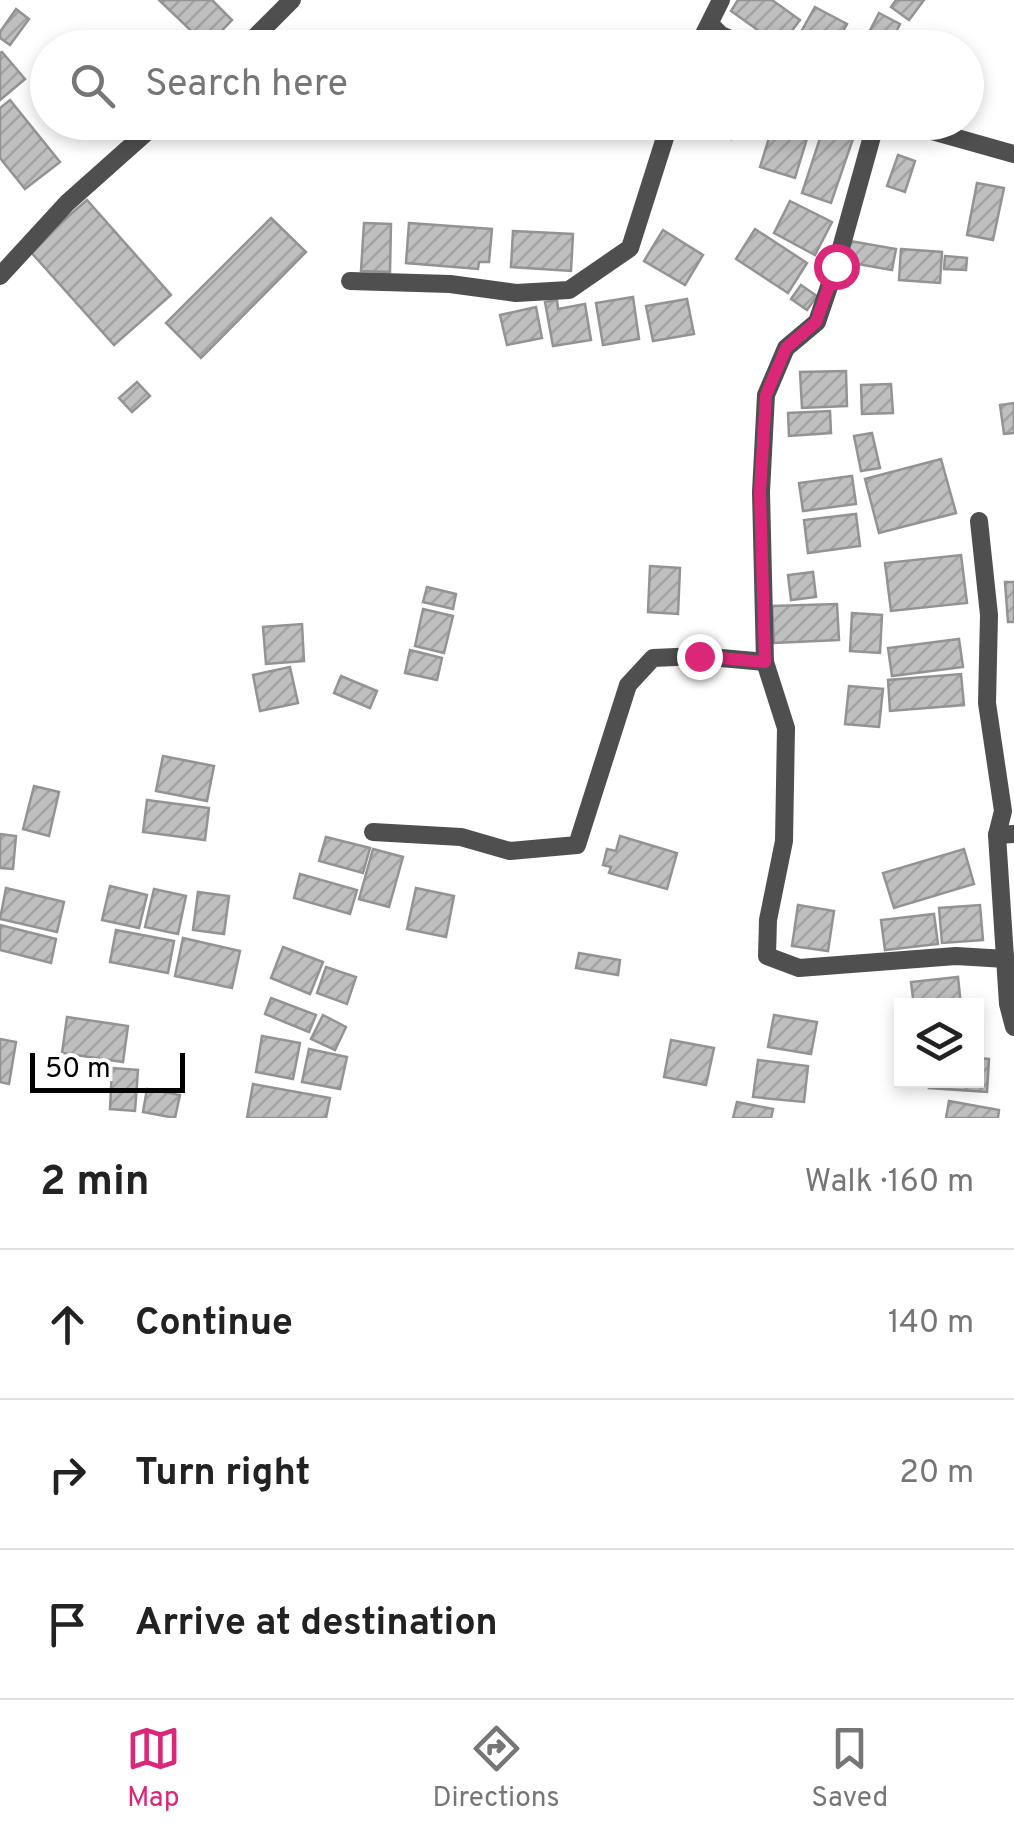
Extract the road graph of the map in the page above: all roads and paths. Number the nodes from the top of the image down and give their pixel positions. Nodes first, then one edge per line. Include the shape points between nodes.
1 (292, 0) edge
2 (721, 0) edge
3 (710, 24) junction
4 (262, 30) edge
5 (707, 30) edge
6 (717, 30) edge
7 (138, 140) edge
8 (664, 140) edge
9 (871, 140) edge
10 (964, 140) edge
11 (1014, 154) edge
12 (0, 276) edge
13 (350, 280) dead end
14 (979, 520) dead end
15 (765, 662) junction
16 (373, 832) dead end
17 (1006, 835) edge
18 (1006, 959) junction
19 (1014, 1025) edge

1 - 4 street
2 - 3 street
3 - 5 street
3 - 6 street
7 - 12 street via 66,203
8 - 13 street via 630,248 569,290 516,293
9 - 15 street via 816,322 786,348 766,395 760,492
10 - 11 street
14 - 17 street via 989,615 987,703
15 - 16 street via 653,658 628,685 577,845 510,851 460,837
15 - 18 street via 786,728 784,841 767,956 799,968 956,956
17 - 18 street via 999,898
18 - 19 street

